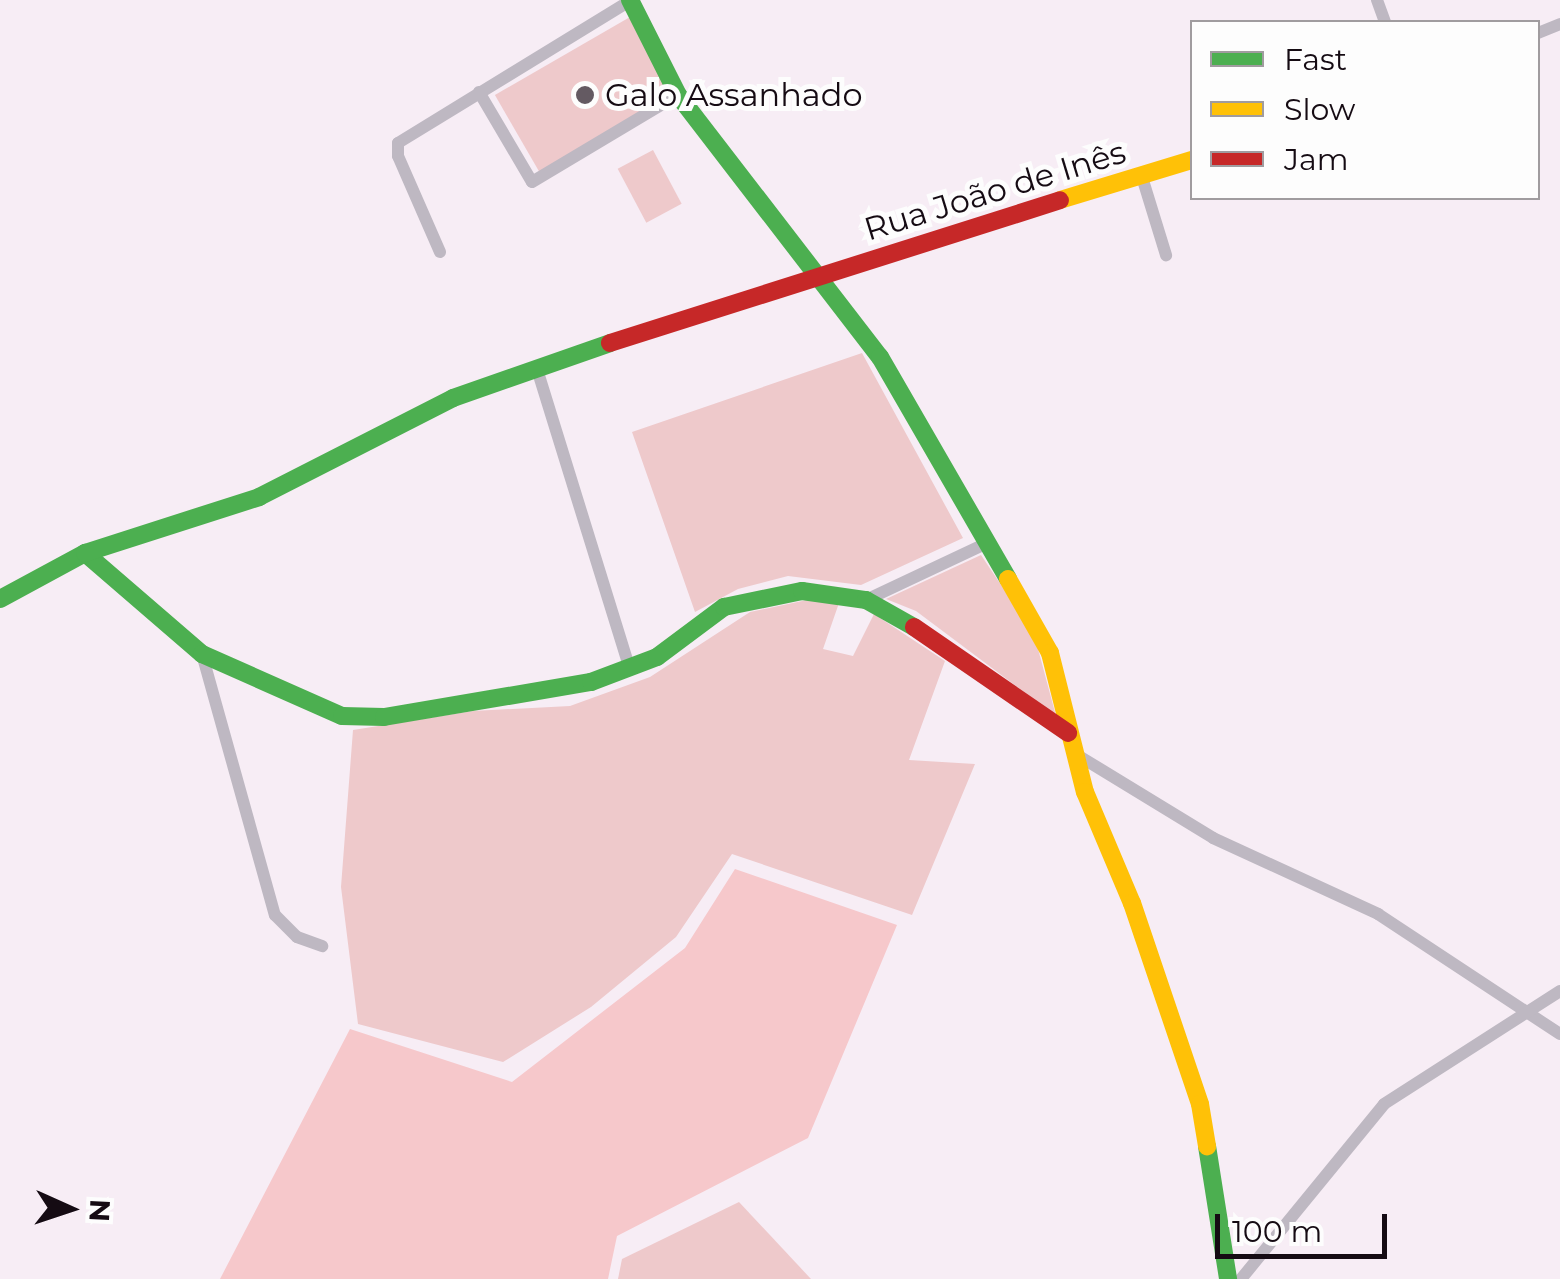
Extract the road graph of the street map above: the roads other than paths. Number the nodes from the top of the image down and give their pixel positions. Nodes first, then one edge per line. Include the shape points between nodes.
1 (630, 0) edge
2 (479, 92) junction
3 (678, 95) junction
4 (1190, 161) edge
5 (1142, 178) junction
6 (440, 252) dead end
7 (1166, 255) dead end
8 (814, 276) junction
9 (537, 369) junction
10 (985, 544) junction
11 (85, 553) junction
12 (0, 599) edge
13 (866, 600) junction
14 (202, 654) junction
15 (630, 669) junction
16 (1070, 742) junction
17 (322, 946) dead end
18 (1560, 991) edge
19 (1525, 1010) junction
20 (1560, 1034) edge
21 (1228, 1279) edge
22 (1241, 1279) edge

1 - 2 street
1 - 3 street
2 - 3 street via 532,182
2 - 6 street via 403,138 398,156
3 - 8 street
4 - 5 street, Rua João de Inês
5 - 7 street
5 - 8 street, Rua João de Inês
8 - 9 street, Rua João de Inês
8 - 10 street via 880,356
9 - 11 street, Rua João de Inês via 454,398 258,498
9 - 15 street
10 - 13 street
10 - 16 street via 1050,653
11 - 12 street, Rua João de Inês
11 - 14 street
13 - 15 street via 802,591 743,601
13 - 16 street via 923,631
14 - 15 street via 325,711 370,718 579,685
14 - 17 street via 274,914 297,937
16 - 19 street via 1213,838 1378,914
16 - 21 street via 1200,1104
18 - 19 street
19 - 20 street
19 - 22 street via 1384,1104

